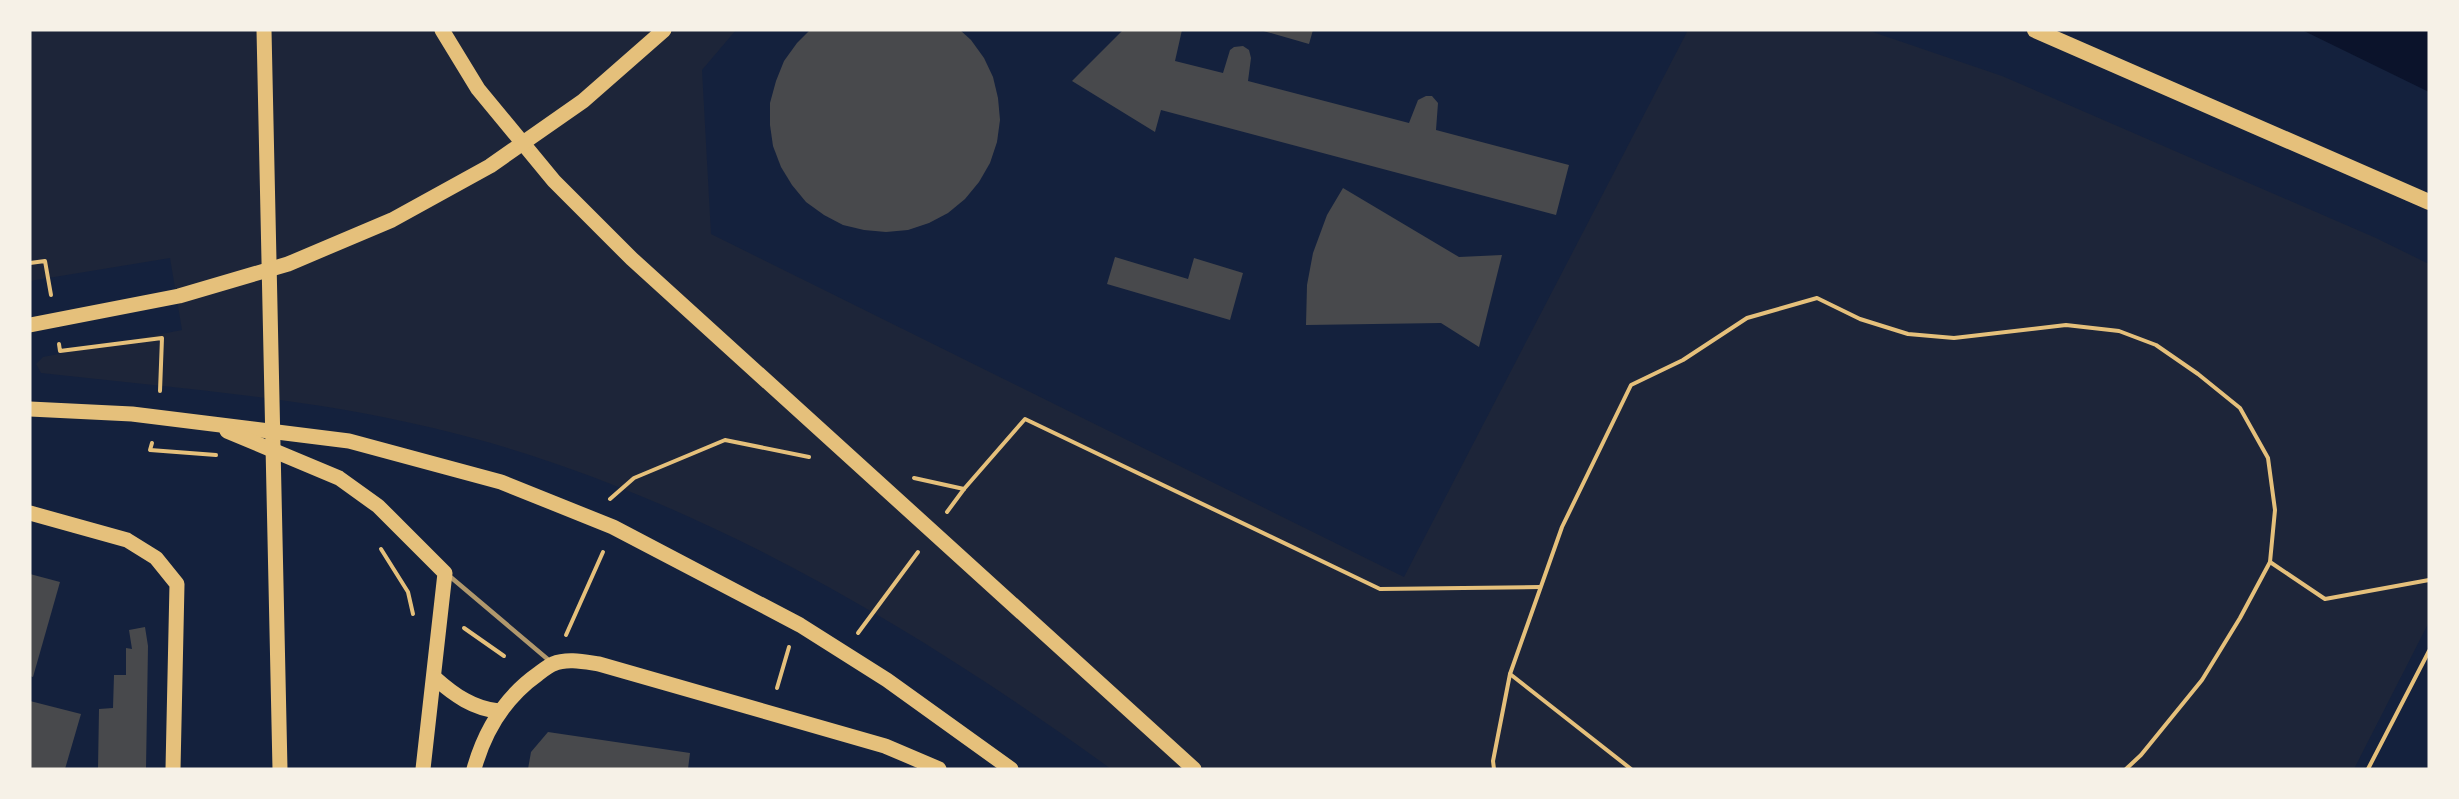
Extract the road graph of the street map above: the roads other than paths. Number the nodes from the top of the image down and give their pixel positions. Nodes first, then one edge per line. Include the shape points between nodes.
1 (264, 30) edge
2 (442, 30) edge
3 (663, 30) edge
4 (2035, 30) edge
5 (2429, 202) edge
6 (30, 325) edge
7 (30, 409) edge
8 (210, 424) junction
9 (30, 513) edge
10 (445, 573) junction
11 (554, 663) junction
12 (435, 678) junction
13 (499, 711) junction
14 (173, 769) edge
15 (280, 769) edge
16 (423, 769) edge
17 (474, 769) edge
18 (939, 769) edge
19 (1011, 769) edge
20 (1194, 769) edge

1 - 15 main road
2 - 20 main road via 478,89 554,181 632,259
3 - 6 main road via 583,101 490,166 402,215 288,264 179,296
4 - 5 highway
7 - 8 main road via 132,414
8 - 10 main road via 339,478 378,506
8 - 19 main road via 349,441 501,482 613,527 844,652
9 - 14 main road via 127,540 156,558 177,584
10 - 11 lane
10 - 12 main road
11 - 13 main road via 522,685
11 - 18 main road via 599,664 885,746
12 - 13 main road via 483,710
12 - 16 main road
13 - 17 main road via 485,735

